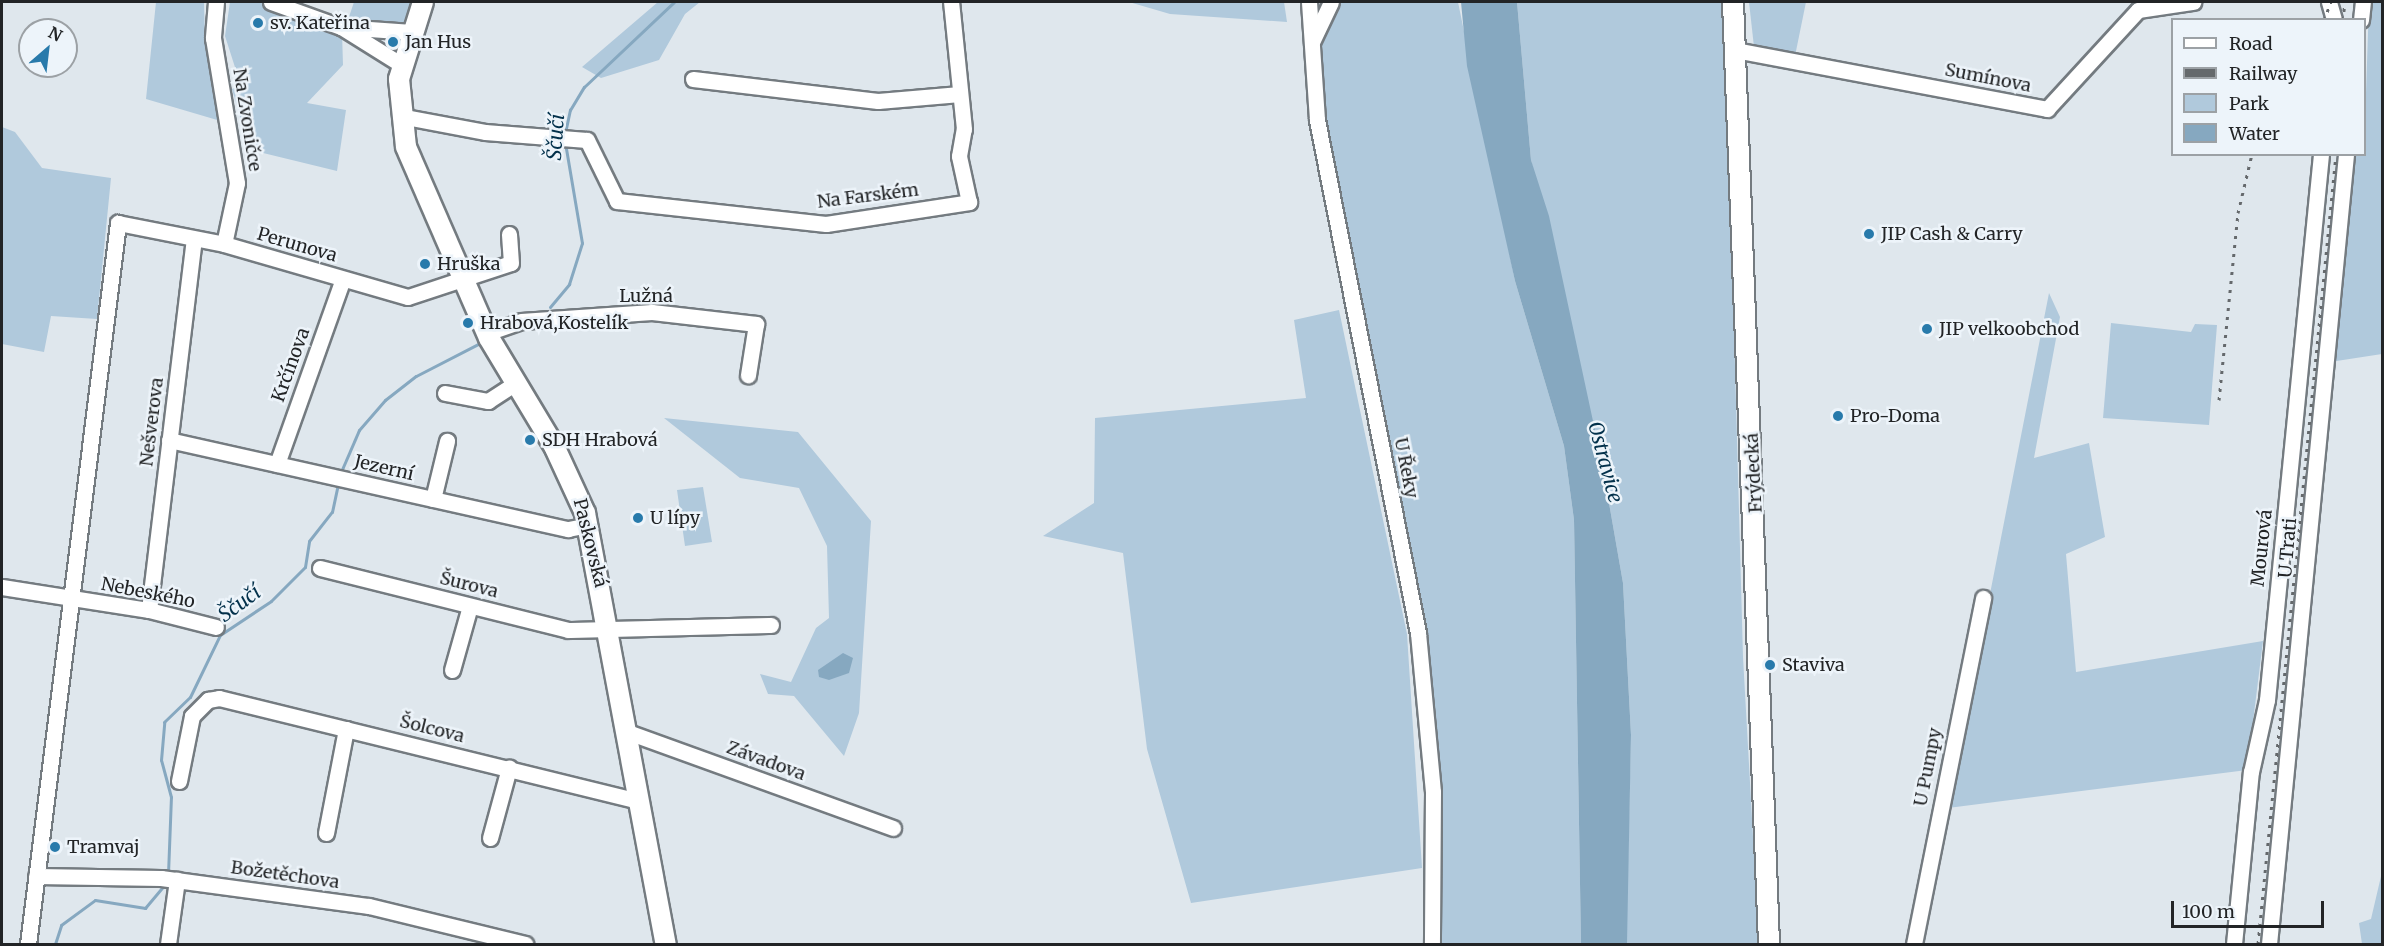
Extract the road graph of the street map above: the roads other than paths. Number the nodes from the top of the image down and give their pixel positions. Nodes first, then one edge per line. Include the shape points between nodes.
1 (216, 2) edge
2 (271, 2) edge
3 (423, 2) edge
4 (951, 2) edge
5 (1309, 2) edge
6 (1331, 2) edge
7 (1733, 2) edge
8 (2193, 2) edge
9 (2329, 2) edge
10 (2363, 2) edge
11 (2333, 18) edge
12 (2361, 18) edge
13 (341, 27) junction
14 (412, 32) junction
15 (1312, 42) junction
16 (1735, 50) junction
17 (402, 64) junction
18 (693, 79) dead end
19 (960, 94) junction
20 (400, 116) junction
21 (2321, 156) edge
22 (2346, 156) edge
23 (509, 234) dead end
24 (194, 239) junction
25 (225, 244) junction
26 (461, 278) junction
27 (343, 279) junction
28 (487, 333) junction
29 (748, 375) dead end
30 (516, 383) junction
31 (445, 393) dead end
32 (170, 440) junction
33 (447, 441) dead end
34 (277, 464) junction
35 (434, 499) junction
36 (589, 525) junction
37 (320, 568) dead end
38 (2, 587) edge
39 (1983, 598) dead end
40 (71, 599) junction
41 (470, 606) junction
42 (149, 610) junction
43 (771, 625) dead end
44 (216, 627) dead end
45 (610, 629) junction
46 (452, 670) dead end
47 (346, 729) junction
48 (625, 730) junction
49 (509, 768) junction
50 (179, 781) dead end
51 (637, 801) junction
52 (893, 828) dead end
53 (326, 833) dead end
54 (490, 838) dead end
55 (36, 876) junction
56 (171, 879) junction
57 (28, 945) edge
58 (168, 945) edge
59 (525, 945) edge
60 (666, 945) edge
61 (1432, 945) edge
62 (1769, 945) edge
63 (1914, 945) edge
64 (2234, 945) edge
65 (2269, 945) edge

1 - 25 street, Na Zvoničce via 213,38 237,183
2 - 13 street
3 - 14 main road, Paskovská
4 - 19 street
5 - 15 street, U Řeky
6 - 15 street
7 - 16 main road, Frýdecká
8 - 16 street, Sumínova via 2138,10 2047,109
9 - 11 street
10 - 12 street
13 - 14 street
13 - 17 street
14 - 17 main road, Paskovská
15 - 61 street, U Řeky via 1317,120 1418,633 1433,792
16 - 62 main road, Frýdecká
17 - 20 main road, Paskovská
18 - 19 street via 862,100
19 - 20 street, Na Farském via 964,129 959,156 969,201 837,222 617,201 608,190 593,144 564,137 485,132
20 - 26 main road, Paskovská via 415,174
21 - 64 street, Mourová via 2267,700 2251,772
22 - 65 street, U Trati
23 - 26 street, Perunova via 511,263
24 - 25 street, Perunova
24 - 32 street, Nešverova
24 - 40 street, Perunova via 118,223
25 - 27 street, Perunova
26 - 27 street, Perunova via 408,297
26 - 28 main road, Paskovská
27 - 34 street, Krčínova
28 - 29 street, Lužná via 521,321 652,312 756,324
28 - 30 main road, Paskovská
30 - 31 street via 488,401
30 - 36 main road, Paskovská via 564,463
32 - 34 street, Jezerní
32 - 42 street, Nešverova
33 - 35 street
34 - 35 street, Jezerní
35 - 36 street, Jezerní via 568,529
36 - 45 main road, Paskovská
37 - 41 street, Šurova
38 - 40 street, Nebeského
39 - 63 street, U Pumpy
40 - 42 street, Nebeského
40 - 55 street
41 - 45 street, Šurova via 568,630
41 - 46 street
42 - 44 street, Nebeského
43 - 45 street
45 - 48 main road, Paskovská
47 - 49 street, Šolcova
47 - 50 street, Šolcova via 208,700 192,716
47 - 53 street
48 - 51 main road, Paskovská
48 - 52 street, Závadova
49 - 51 street, Šolcova
49 - 54 street
51 - 60 main road, Paskovská
55 - 56 street, Božetěchova
55 - 57 street
56 - 58 street
56 - 59 street, Božetěchova via 369,906

